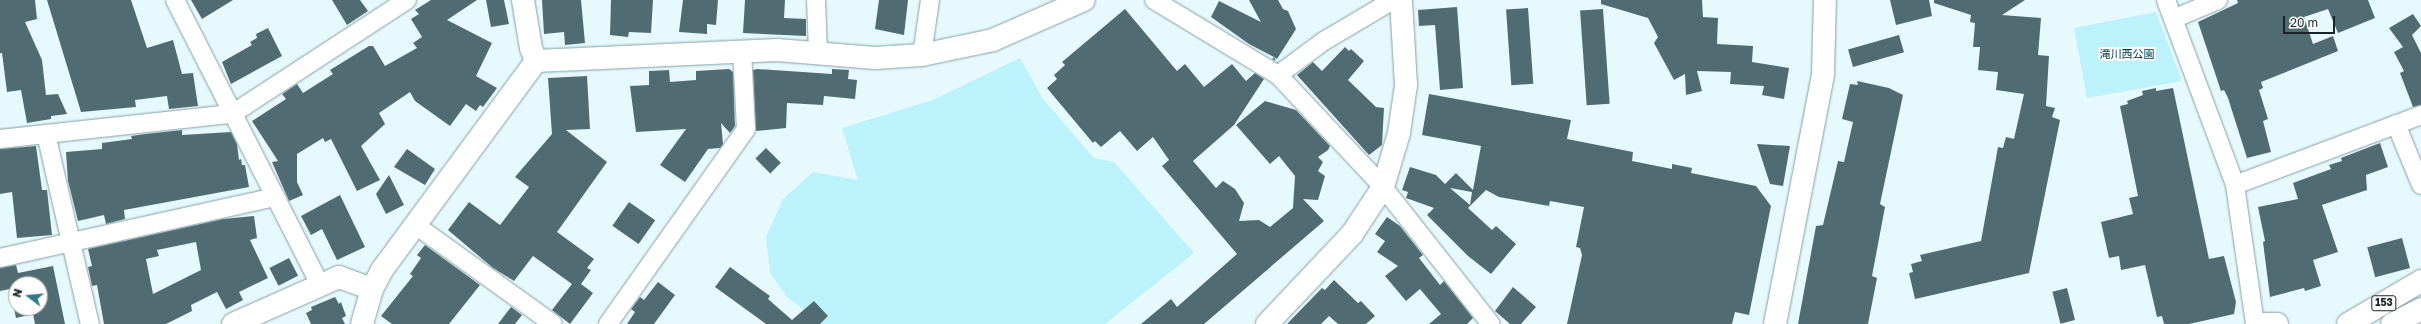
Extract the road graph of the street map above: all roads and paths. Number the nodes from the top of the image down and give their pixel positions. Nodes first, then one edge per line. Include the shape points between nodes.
1 (175, 0) edge
2 (407, 0) edge
3 (523, 0) edge
4 (816, 0) edge
5 (930, 0) edge
6 (1084, 0) edge
7 (1154, 0) edge
8 (1393, 0) edge
9 (1401, 0) edge
10 (1825, 0) edge
11 (2166, 0) edge
12 (2218, 0) edge
13 (2173, 19) junction
14 (742, 51) junction
15 (818, 52) junction
16 (922, 55) junction
17 (536, 61) junction
18 (1278, 75) junction
19 (232, 114) junction
20 (2421, 115) edge
21 (2396, 124) junction
22 (46, 134) junction
23 (0, 139) edge
24 (2235, 185) junction
25 (2421, 185) edge
26 (1382, 187) junction
27 (275, 197) junction
28 (414, 224) junction
29 (71, 242) junction
30 (0, 258) edge
31 (2421, 281) edge
32 (320, 284) junction
33 (372, 289) junction
34 (2421, 309) edge
35 (1275, 321) edge
36 (90, 324) edge
37 (233, 324) edge
38 (362, 324) edge
39 (553, 324) edge
40 (608, 324) edge
41 (1491, 324) edge
42 (1774, 324) edge
43 (2255, 324) edge
44 (2258, 324) edge
45 (2277, 324) edge
46 (2348, 324) edge
47 (2392, 324) edge

1 - 19 street
2 - 19 street
3 - 17 main road via 531,48
4 - 15 street
5 - 16 street
6 - 16 main road via 993,40
7 - 18 street
8 - 18 street via 1324,41
9 - 26 main road via 1406,85 1399,133
10 - 42 main road via 1823,74
11 - 13 street
12 - 13 street
13 - 24 street
14 - 15 main road
14 - 17 main road
14 - 40 street via 746,129
15 - 16 main road via 874,58
17 - 28 main road
18 - 26 street
19 - 22 street
19 - 27 street
20 - 21 street
21 - 24 street
21 - 25 street
22 - 23 street
22 - 29 street
24 - 43 street
26 - 35 main road via 1352,234
26 - 41 street
27 - 29 street
27 - 32 street
28 - 33 main road
28 - 39 street
29 - 30 street
29 - 36 street
31 - 46 main road, 153
32 - 33 main road via 339,277
32 - 37 main road
33 - 38 main road
34 - 47 main road, 153
44 - 45 main road

